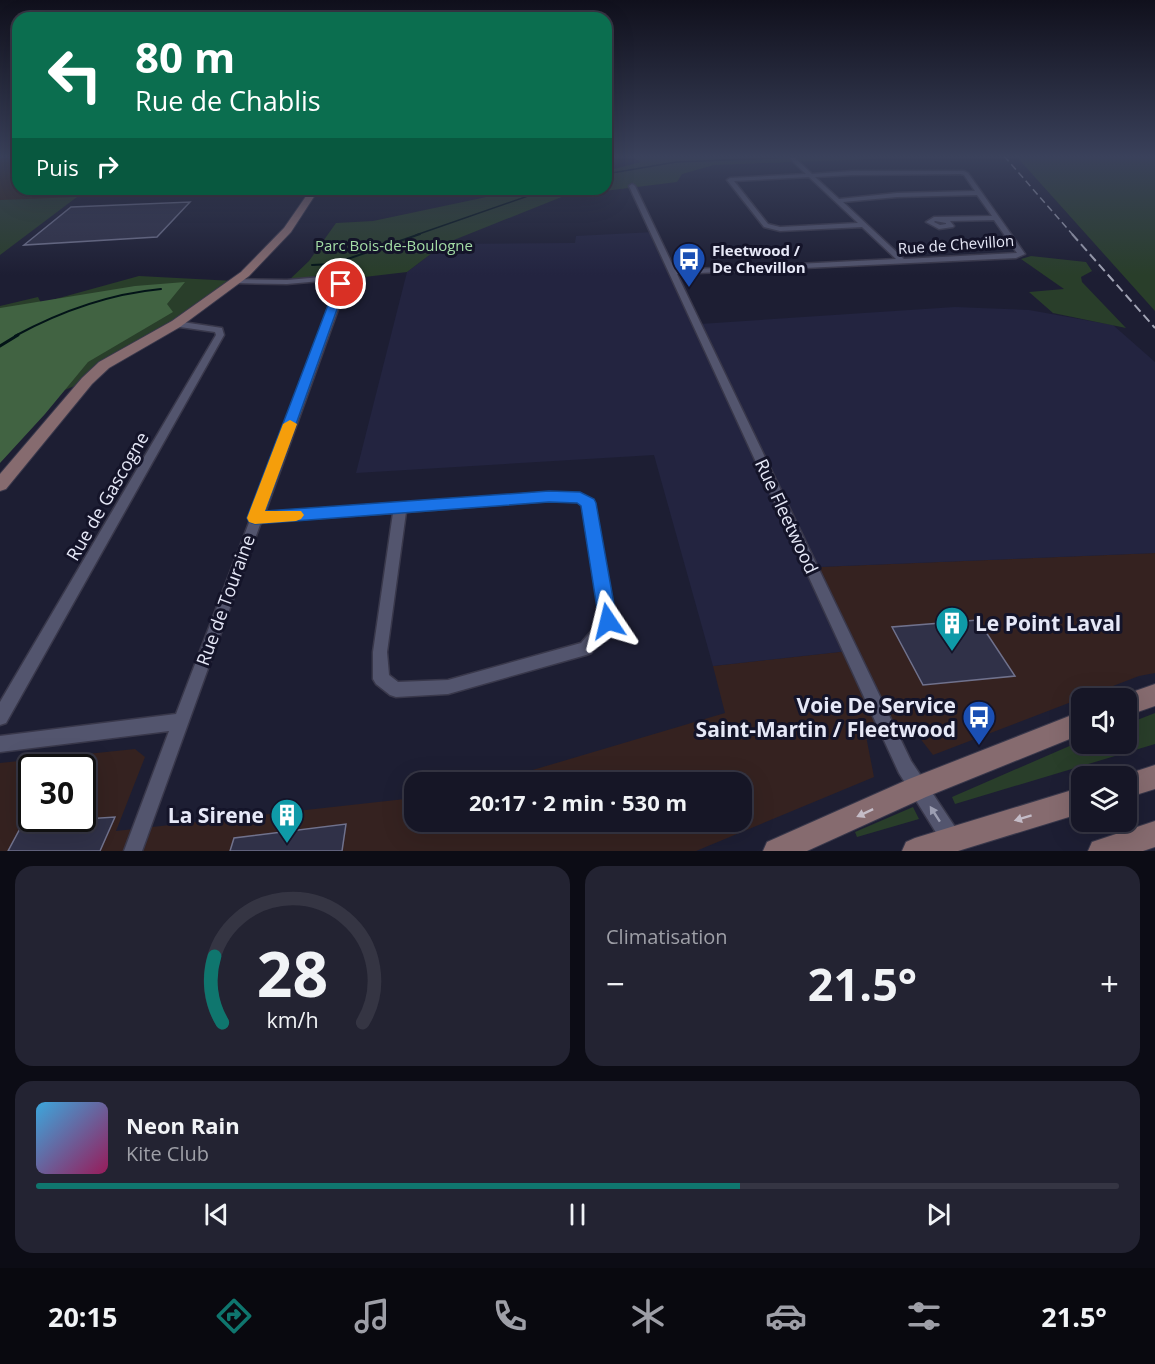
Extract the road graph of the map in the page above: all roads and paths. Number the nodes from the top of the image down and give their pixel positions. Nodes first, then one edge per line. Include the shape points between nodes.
1 (301, 196) edge
2 (311, 196) edge
3 (637, 196) edge
4 (741, 196) edge
5 (832, 196) edge
6 (890, 196) edge
7 (981, 196) edge
8 (838, 201) junction
9 (997, 218) junction
10 (942, 219) dead end
11 (864, 225) junction
12 (902, 261) junction
13 (673, 272) junction
14 (234, 281) junction
15 (176, 324) junction
16 (0, 485) edge
17 (400, 508) junction
18 (255, 518) junction
19 (1155, 695) edge
20 (1137, 701) edge
21 (0, 717) edge
22 (181, 720) junction
23 (1071, 726) edge
24 (0, 744) edge
25 (1155, 777) edge
26 (1137, 783) edge
27 (918, 788) junction
28 (1071, 803) edge
29 (1155, 834) edge
30 (952, 840) junction
31 (133, 851) edge
32 (776, 851) edge
33 (915, 851) edge
34 (1101, 851) edge

1 - 14 street via 270,240 234,275
2 - 14 street via 288,230
3 - 13 street, Rue Fleetwood
4 - 11 street, Rue de Chevillon via 766,226 780,229
5 - 8 street
6 - 8 street
7 - 9 street, Rue de Chevillon
8 - 11 street
9 - 10 street
9 - 12 street, Rue de Chevillon via 1021,250 1020,255
11 - 12 street
12 - 13 street, Rue de Chevillon
13 - 27 street, Rue Fleetwood
14 - 15 street
14 - 18 street, Rue de Touraine via 333,278 341,284
15 - 16 street via 111,361 87,381
15 - 21 street, Rue de Gascogne via 219,330 220,335
17 - 17 street via 380,652 381,679 396,690 448,687 586,648 608,621 588,503 580,498
17 - 18 street
18 - 22 street, Rue de Touraine
19 - 20 street
22 - 24 street
22 - 31 street, Rue de Touraine
23 - 27 street
25 - 26 street
30 -> 27 street, Rue Fleetwood
27 -> 32 street
28 -> 30 street
29 - 34 street
30 - 33 street

